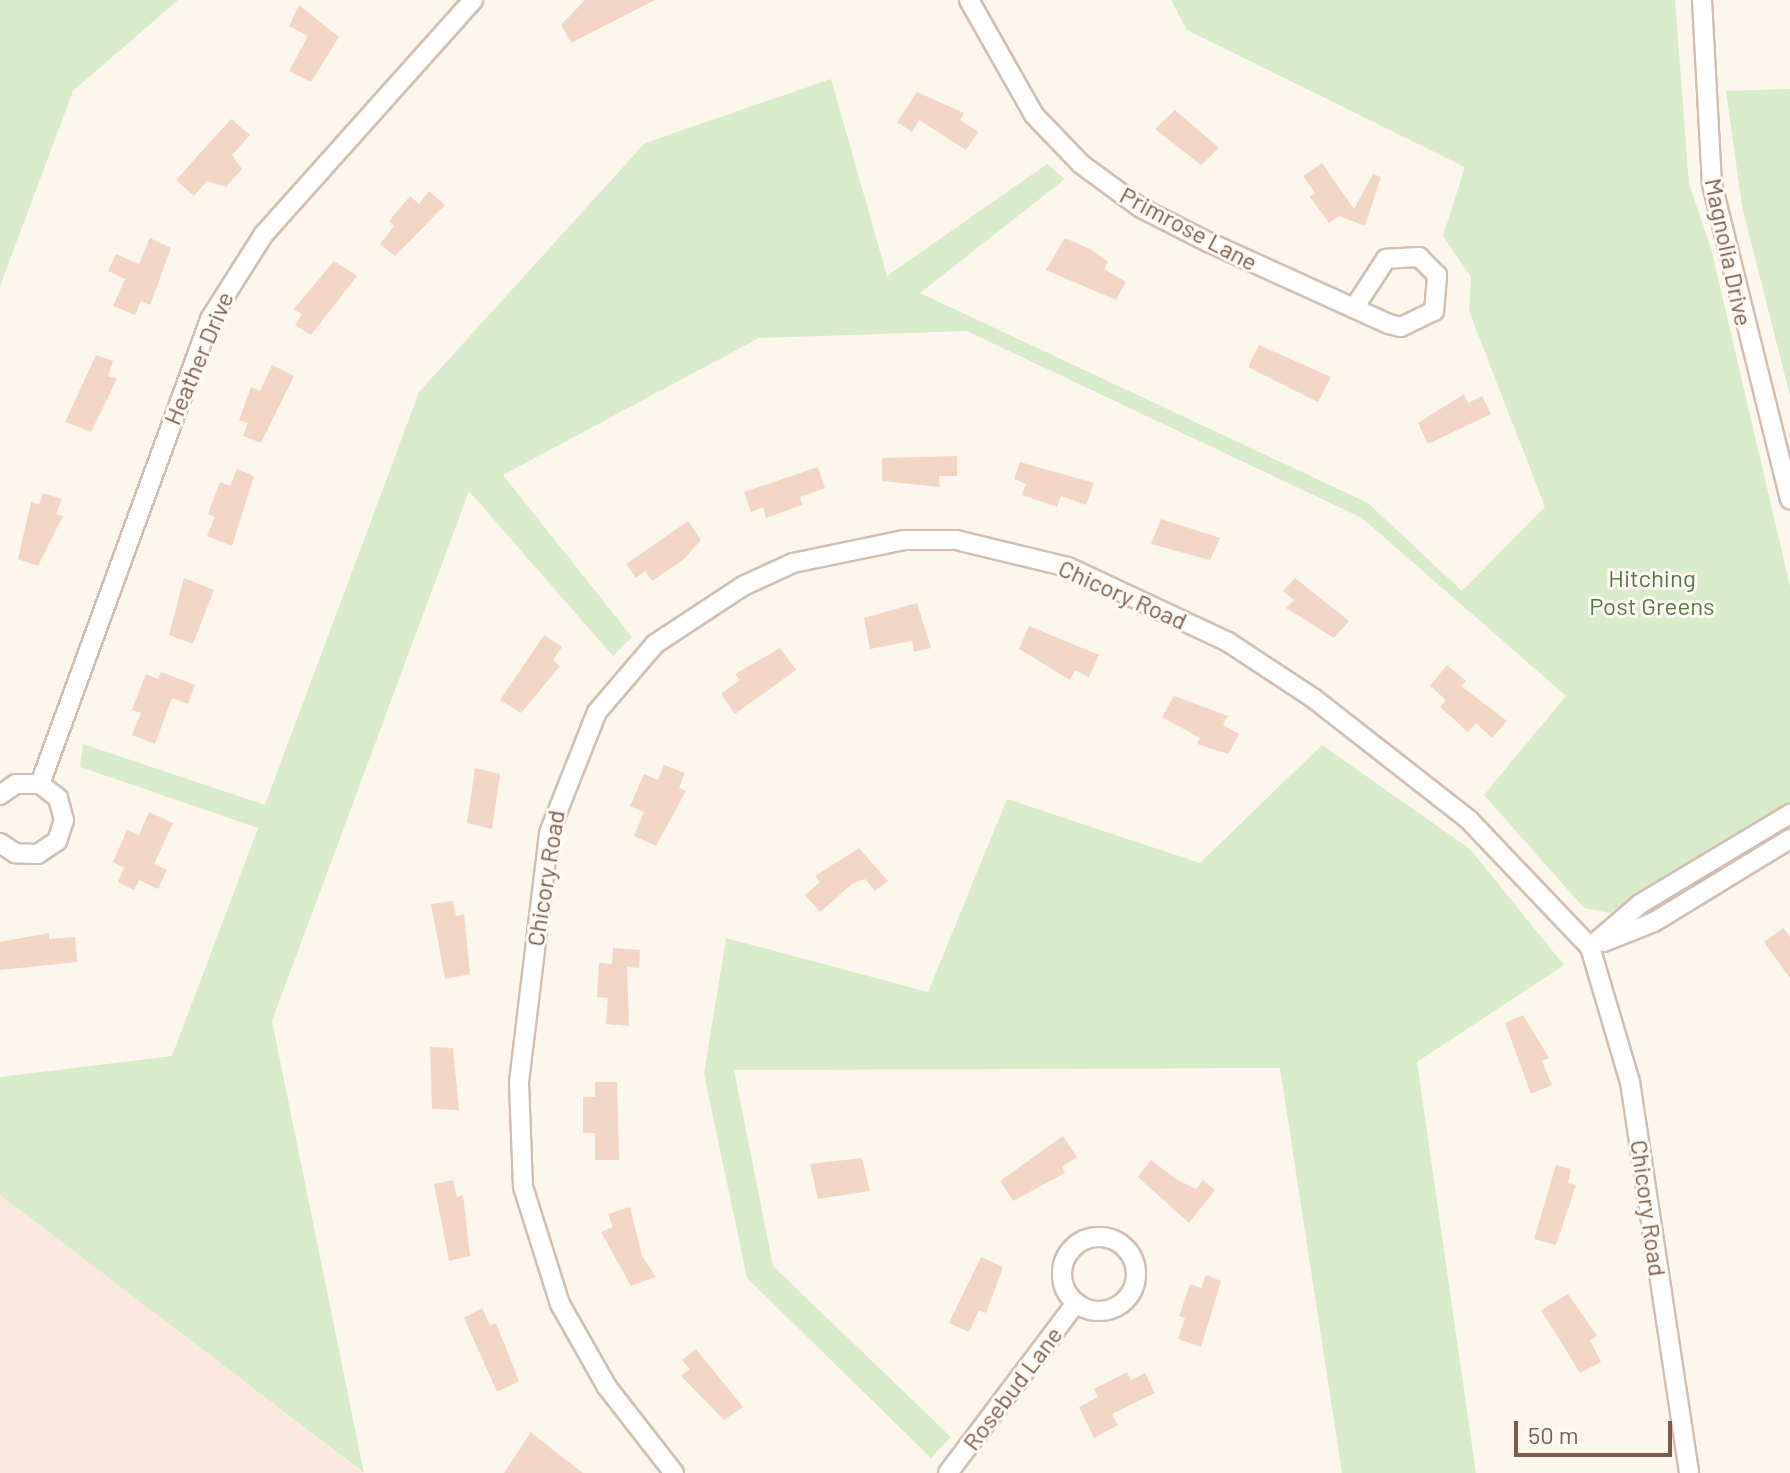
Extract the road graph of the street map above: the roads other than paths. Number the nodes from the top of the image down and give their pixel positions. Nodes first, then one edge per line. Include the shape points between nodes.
1 (473, 0) edge
2 (969, 0) edge
3 (1702, 0) edge
4 (1354, 308) junction
5 (1790, 499) edge
6 (40, 784) junction
7 (0, 795) edge
8 (1790, 814) edge
9 (1790, 839) edge
10 (0, 843) edge
11 (1590, 947) junction
12 (1076, 1303) junction
13 (674, 1473) edge
14 (948, 1473) edge
15 (1689, 1473) edge

1 - 6 street, Heather Drive via 264,234 210,319
2 - 4 street, Primrose Lane via 1016,91 1081,164 1172,225
3 - 5 street, Magnolia Drive via 1712,184
4 - 4 street, Primrose Lane via 1386,259 1419,257 1437,275 1434,311 1414,326
6 - 7 street via 16,784
6 - 10 street via 64,812 57,841 30,855
8 - 11 street via 1640,904
9 - 11 street via 1654,922
11 - 13 street, Chicory Road via 1469,820 1367,737 1228,642 1121,589 1013,550 904,540 793,563 743,586 655,644 623,677 578,746 546,847 519,1082 523,1187 543,1263 607,1387
11 - 15 street, Chicory Road via 1630,1082
12 - 12 street, Rosebud Lane via 1063,1273 1072,1250 1094,1238 1125,1249 1136,1274 1127,1299 1102,1311
12 - 14 street, Rosebud Lane

